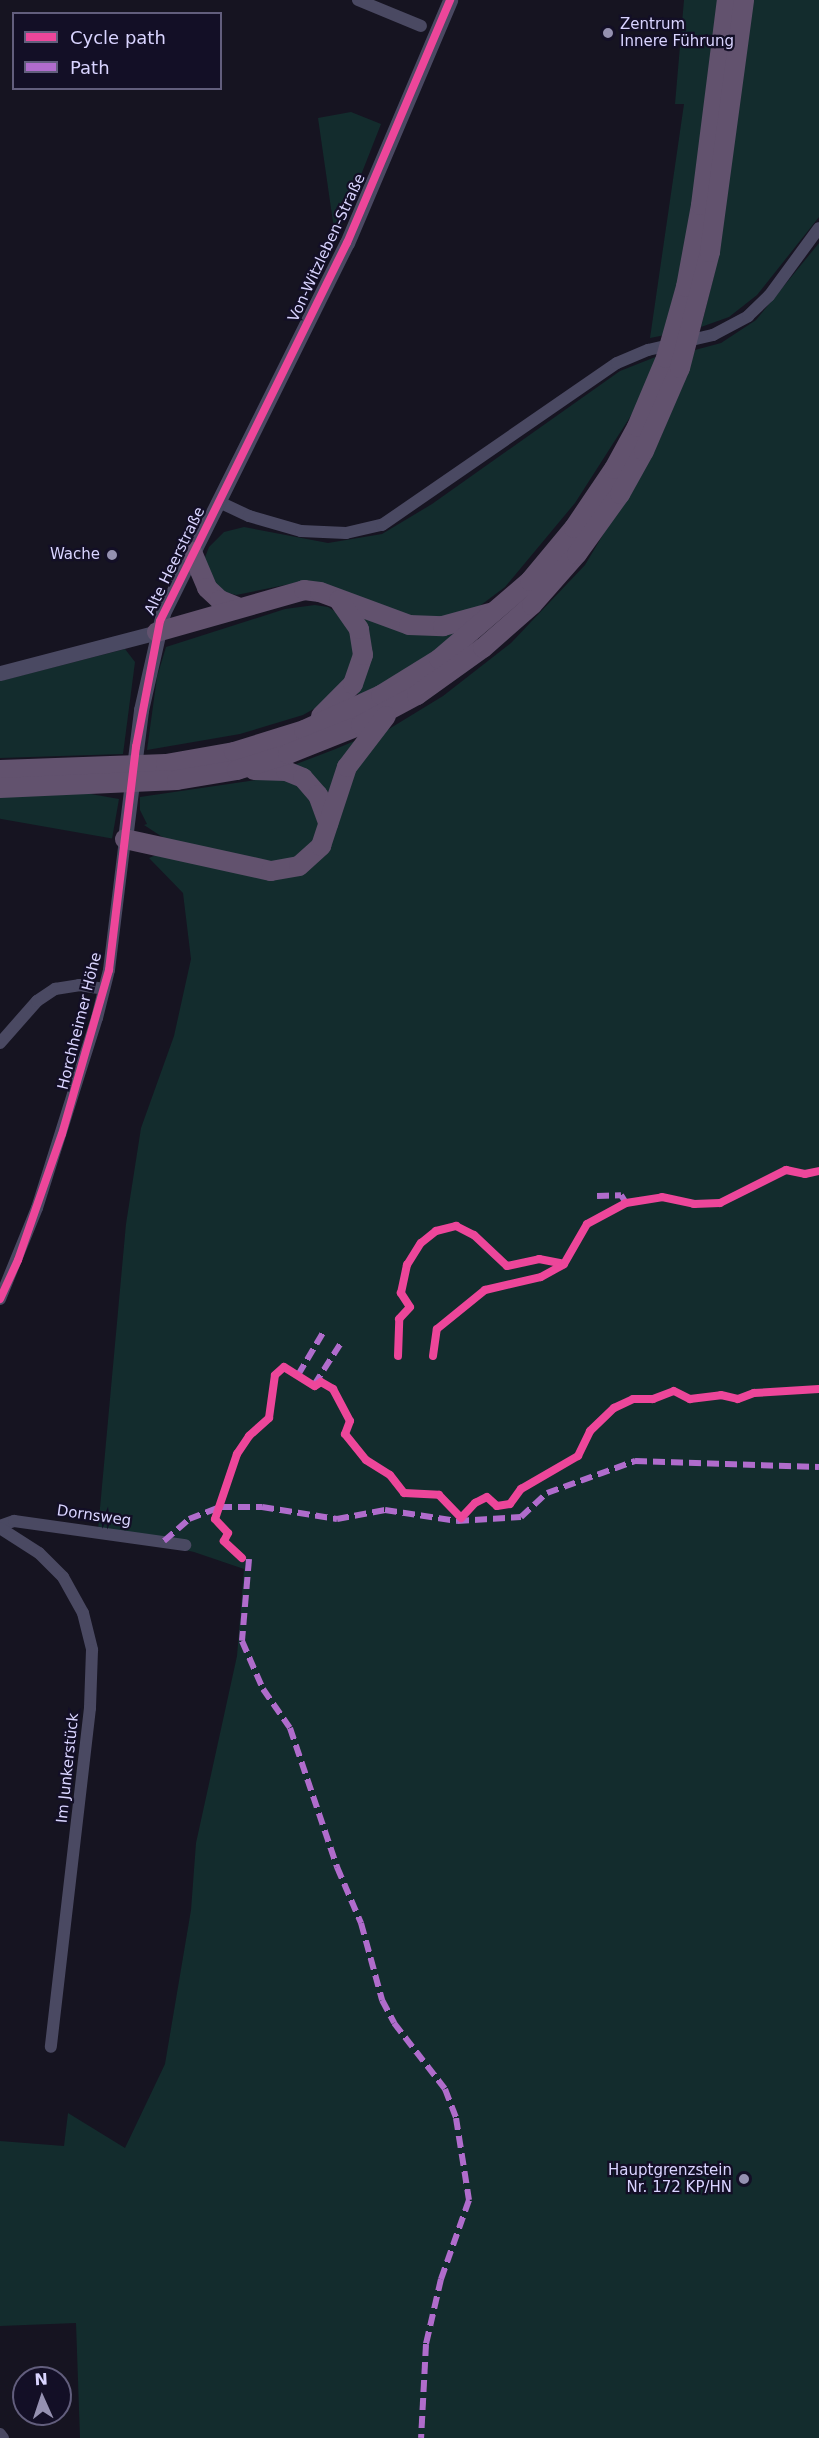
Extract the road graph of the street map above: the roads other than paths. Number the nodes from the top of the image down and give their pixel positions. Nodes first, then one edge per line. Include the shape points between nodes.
1 (358, 0) edge
2 (450, 0) edge
3 (727, 0) edge
4 (744, 0) edge
5 (421, 26) dead end
6 (819, 228) edge
7 (219, 502) junction
8 (192, 552) junction
9 (339, 600) junction
10 (237, 607) junction
11 (501, 610) junction
12 (157, 632) junction
13 (0, 673) edge
14 (392, 710) junction
15 (304, 730) junction
16 (0, 770) edge
17 (237, 770) junction
18 (0, 788) edge
19 (328, 824) junction
20 (125, 838) junction
21 (104, 989) junction
22 (0, 1043) edge
23 (0, 1299) edge
24 (0, 1527) edge
25 (185, 1545) dead end
26 (51, 2048) dead end
27 (0, 2434) edge
28 (3, 2438) edge

1 - 5 street
2 - 7 street, Von-Witzleben-Straße via 347,243
3 - 11 highway via 695,239 666,358 640,421 604,486 554,554
4 - 14 highway via 718,206 699,301 681,368 644,451 598,526 532,605 458,667
6 - 7 street, Alte Heerstraße via 764,303 739,322 707,337 648,350 607,370 497,449 374,528 339,534 301,531 249,516
7 - 8 street, Alte Heerstraße
8 - 10 highway via 207,588 220,600
8 - 12 street, Alte Heerstraße
9 - 10 highway via 304,590
9 - 11 highway via 397,622 420,626 456,623
9 - 15 highway via 359,629 363,646 361,665 341,699
10 - 12 highway
11 - 15 highway via 422,671 357,707
12 - 13 street, Alte Heerstraße
12 - 20 street, Horchheimer Höhe via 136,747
14 - 17 highway via 323,742
14 - 19 highway via 347,767
15 - 16 highway via 234,752 177,762
17 - 18 highway via 142,784
17 - 19 highway via 297,775 318,795
19 - 20 highway via 324,840 312,857 293,869 278,871
20 - 21 street, Horchheimer Höhe
21 - 22 street via 79,985 55,989 37,1000
21 - 23 street, Horchheimer Höhe via 37,1208
24 - 25 street, Dornsweg via 14,1521
24 - 26 street, Im Junkerstück via 39,1553 63,1577 83,1613 92,1650 88,1720
27 - 28 street

